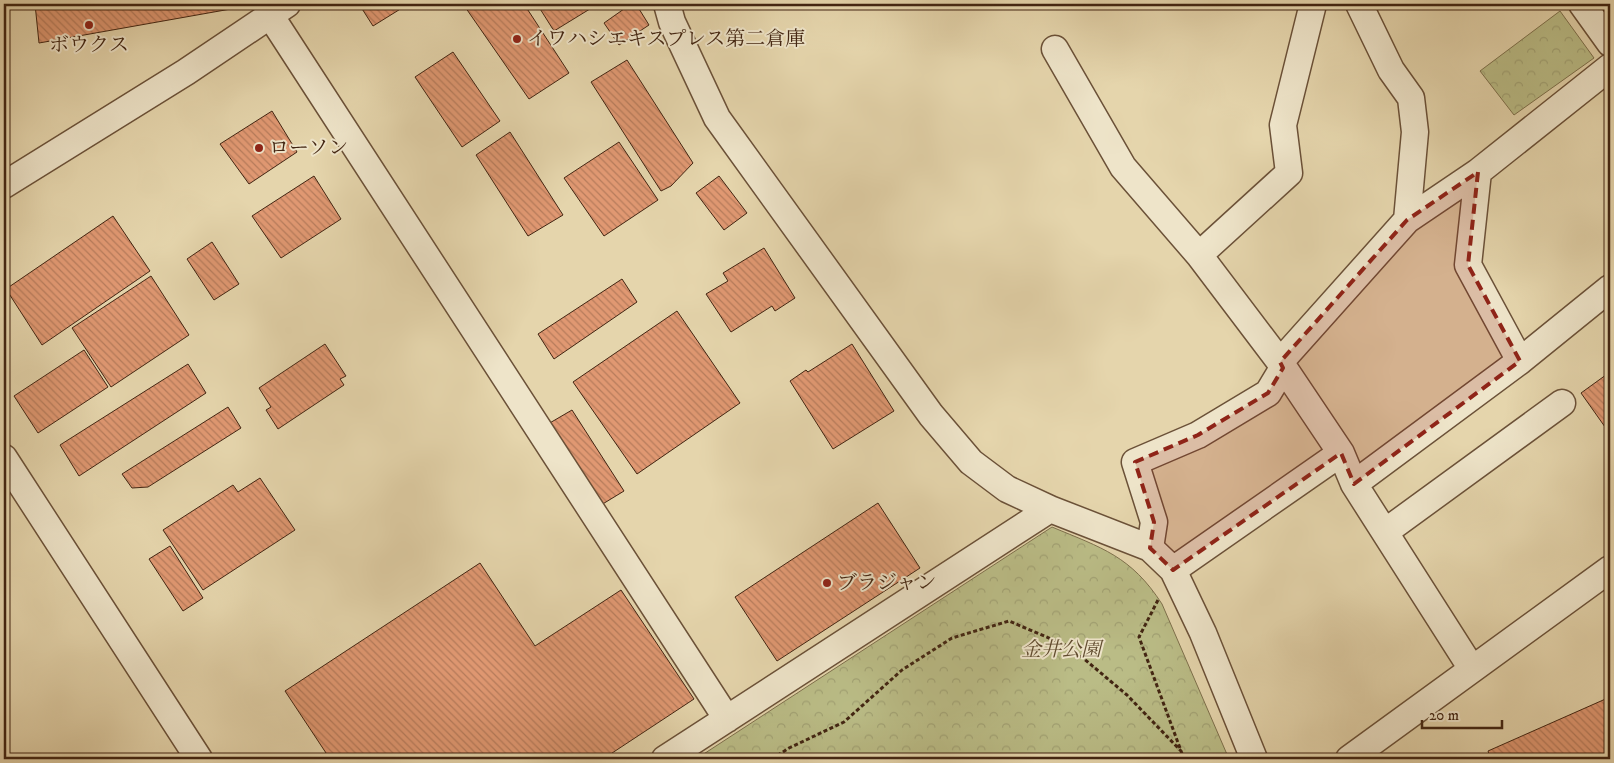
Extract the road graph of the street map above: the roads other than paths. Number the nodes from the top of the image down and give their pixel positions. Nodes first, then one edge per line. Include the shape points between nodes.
1 (667, 4) edge
2 (1313, 4) edge
3 (1359, 4) edge
4 (1582, 4) edge
5 (270, 10) edge
6 (1610, 43) edge
7 (1056, 49) dead end
8 (1610, 67) edge
9 (1478, 172) junction
10 (4, 185) edge
11 (1407, 220) junction
12 (1199, 255) junction
13 (1610, 288) edge
14 (1520, 361) junction
15 (1281, 365) junction
16 (1562, 403) dead end
17 (1341, 453) junction
18 (4, 458) edge
19 (1354, 484) junction
20 (1050, 509) junction
21 (1385, 532) junction
22 (1150, 548) junction
23 (1610, 569) edge
24 (1173, 570) junction
25 (1472, 669) junction
26 (727, 719) junction
27 (200, 759) edge
28 (665, 759) edge
29 (1254, 759) edge
30 (1349, 759) edge

1 - 20 street via 672,22 717,118 931,416 971,462 1007,488
2 - 12 street via 1283,125 1289,173
3 - 11 street via 1391,70 1411,98 1414,132
4 - 6 street
5 - 10 street via 186,72
5 - 26 street
7 - 12 street via 1123,167
8 - 9 street
9 - 11 street
9 - 14 street via 1468,265
11 - 15 street
12 - 15 street
13 - 14 street
14 - 19 street
15 - 17 street
15 - 22 street via 1268,393 1198,435 1135,462 1154,522
16 - 21 street
17 - 19 street
17 - 24 street
18 - 27 street
19 - 21 street
20 - 22 street
20 - 26 street
21 - 25 street
22 - 24 street
23 - 25 street
24 - 29 street via 1203,633
25 - 30 street
26 - 28 street

